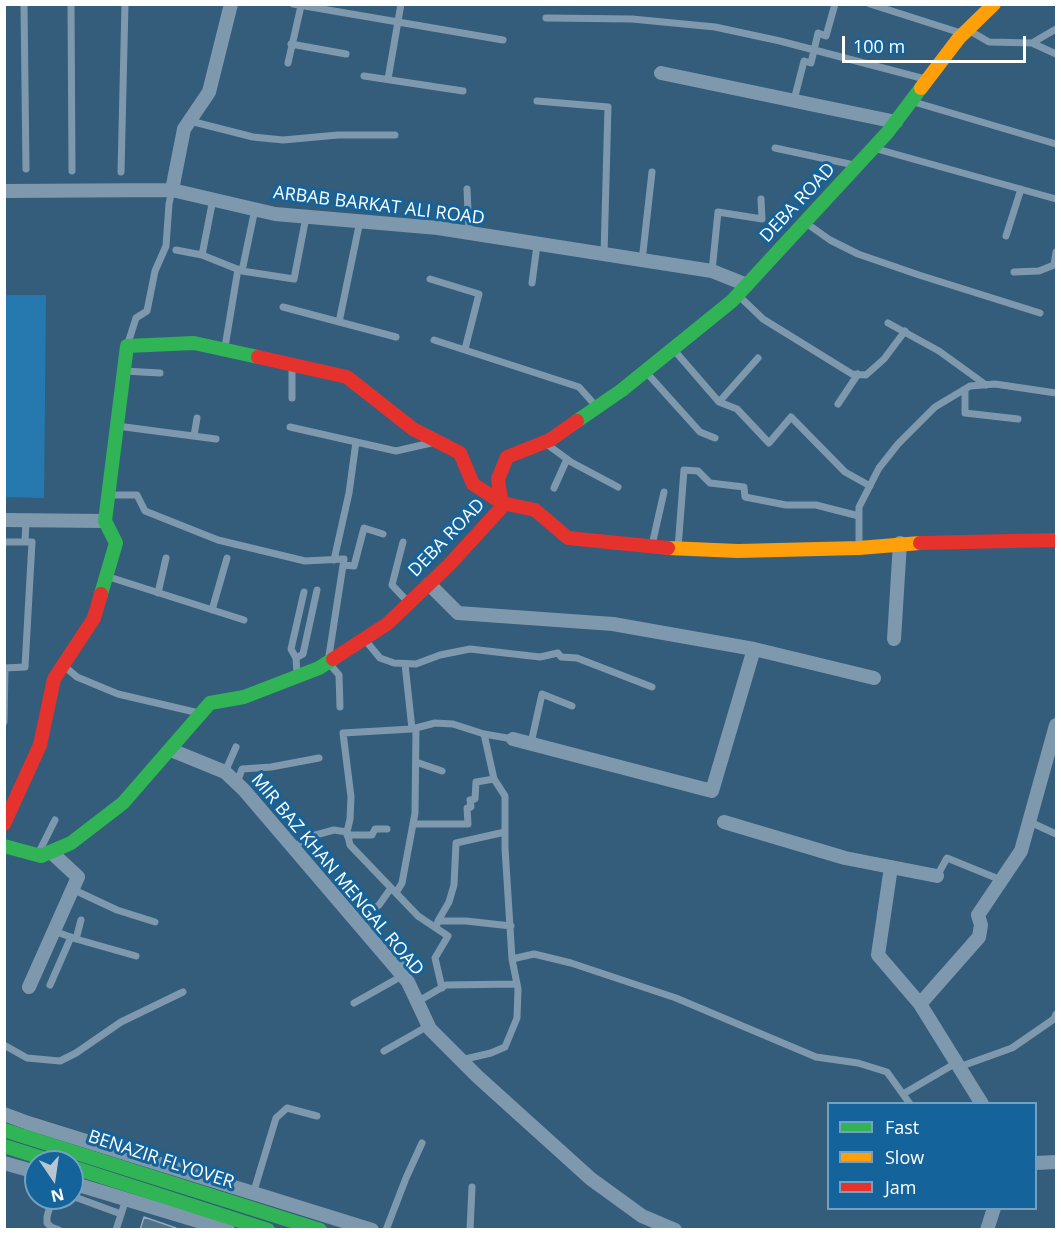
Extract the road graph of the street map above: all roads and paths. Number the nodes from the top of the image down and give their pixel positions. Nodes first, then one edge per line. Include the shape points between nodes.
1 (24, 4) edge
2 (71, 4) edge
3 (125, 4) edge
4 (231, 4) edge
5 (293, 4) edge
6 (401, 4) edge
7 (835, 4) edge
8 (870, 4) edge
9 (994, 4) edge
10 (301, 6) edge
11 (315, 6) edge
12 (546, 18) dead end
13 (398, 22) junction
14 (1056, 29) edge
15 (965, 32) junction
16 (503, 40) dead end
17 (1032, 43) junction
18 (291, 44) junction
19 (814, 50) junction
20 (346, 54) dead end
21 (1056, 54) edge
22 (288, 63) dead end
23 (661, 73) dead end
24 (364, 76) dead end
25 (387, 79) junction
26 (928, 79) junction
27 (463, 91) dead end
28 (794, 100) junction
29 (537, 101) dead end
30 (911, 101) junction
31 (189, 121) junction
32 (896, 122) junction
33 (395, 135) dead end
34 (1056, 144) edge
35 (775, 148) dead end
36 (873, 148) junction
37 (857, 166) junction
38 (26, 169) dead end
39 (72, 171) dead end
40 (121, 172) dead end
41 (652, 172) dead end
42 (467, 189) dead end
43 (1021, 189) junction
44 (172, 190) junction
45 (4, 191) edge
46 (761, 199) dead end
47 (1056, 199) edge
48 (213, 200) junction
49 (255, 209) junction
50 (306, 216) junction
51 (360, 221) junction
52 (805, 222) junction
53 (469, 233) junction
54 (1005, 236) dead end
55 (537, 245) junction
56 (176, 250) dead end
57 (1056, 252) edge
58 (202, 255) junction
59 (604, 255) junction
60 (642, 261) junction
61 (240, 270) junction
62 (712, 271) junction
63 (1014, 272) dead end
64 (430, 279) dead end
65 (532, 283) dead end
66 (742, 290) junction
67 (283, 307) dead end
68 (1040, 313) dead end
69 (339, 322) junction
70 (888, 323) dead end
71 (905, 331) junction
72 (396, 337) dead end
73 (434, 339) dead end
74 (127, 346) junction
75 (672, 348) junction
76 (224, 350) junction
77 (465, 350) junction
78 (758, 358) dead end
79 (292, 365) junction
80 (123, 371) junction
81 (645, 371) junction
82 (160, 374) dead end
83 (858, 374) junction
84 (986, 385) junction
85 (965, 389) junction
86 (1056, 393) edge
87 (292, 398) dead end
88 (720, 402) junction
89 (838, 404) dead end
90 (597, 407) junction
91 (197, 418) dead end
92 (1018, 418) dead end
93 (116, 426) junction
94 (290, 427) dead end
95 (194, 436) junction
96 (715, 438) dead end
97 (216, 439) dead end
98 (356, 442) junction
99 (438, 442) junction
100 (545, 442) junction
101 (567, 459) junction
102 (870, 486) junction
103 (618, 487) dead end
104 (554, 488) dead end
105 (664, 492) dead end
106 (106, 495) junction
107 (502, 503) junction
108 (859, 516) junction
109 (4, 520) edge
110 (26, 520) junction
111 (105, 521) junction
112 (383, 534) dead end
113 (1056, 540) edge
114 (4, 542) edge
115 (25, 542) junction
116 (403, 542) dead end
117 (900, 543) junction
118 (651, 548) junction
119 (859, 548) junction
120 (678, 549) junction
121 (166, 558) dead end
122 (227, 558) dead end
123 (334, 560) junction
124 (343, 565) junction
125 (106, 576) junction
126 (429, 584) junction
127 (317, 590) dead end
128 (304, 592) dead end
129 (158, 593) junction
130 (409, 603) junction
131 (212, 610) junction
132 (244, 620) dead end
133 (364, 639) junction
134 (894, 639) dead end
135 (754, 649) junction
136 (296, 658) junction
137 (328, 662) junction
138 (405, 664) junction
139 (63, 666) junction
140 (5, 668) edge
141 (297, 676) junction
142 (874, 678) dead end
143 (652, 687) dead end
144 (572, 706) dead end
145 (340, 707) dead end
146 (202, 713) junction
147 (4, 722) edge
148 (1056, 725) edge
149 (414, 729) junction
150 (484, 735) junction
151 (513, 739) joint
152 (531, 743) junction
153 (236, 747) dead end
154 (171, 750) junction
155 (319, 758) dead end
156 (416, 762) junction
157 (442, 771) dead end
158 (225, 772) junction
159 (494, 779) junction
160 (237, 784) junction
161 (55, 820) dead end
162 (724, 822) dead end
163 (1030, 822) junction
164 (4, 824) edge
165 (413, 824) junction
166 (387, 829) dead end
167 (505, 831) junction
168 (347, 833) junction
169 (1056, 834) edge
170 (4, 846) edge
171 (293, 848) junction
172 (44, 854) junction
173 (891, 867) junction
174 (937, 876) joint
175 (1001, 880) junction
176 (72, 889) junction
177 (393, 890) junction
178 (81, 920) dead end
179 (155, 922) dead end
180 (357, 923) junction
181 (437, 924) junction
182 (511, 926) junction
183 (54, 931) junction
184 (74, 938) junction
185 (136, 957) dead end
186 (512, 959) junction
187 (402, 969) junction
188 (517, 984) junction
189 (50, 985) dead end
190 (29, 987) dead end
191 (442, 988) junction
192 (183, 992) dead end
193 (417, 1002) junction
194 (354, 1004) dead end
195 (920, 1004) junction
196 (1056, 1014) edge
197 (428, 1026) junction
198 (4, 1045) edge
199 (384, 1051) dead end
200 (461, 1060) junction
201 (958, 1065) junction
202 (903, 1094) junction
203 (909, 1102) edge
204 (981, 1102) edge
205 (4, 1114) edge
206 (317, 1116) dead end
207 (4, 1130) edge
208 (422, 1143) dead end
209 (4, 1146) edge
210 (24, 1152) edge
211 (1056, 1162) edge
212 (4, 1163) edge
213 (1037, 1163) edge
214 (24, 1169) edge
215 (84, 1171) edge
216 (472, 1186) dead end
217 (84, 1187) edge
218 (253, 1194) junction
219 (126, 1199) junction
220 (84, 1200) edge
221 (49, 1210) edge
222 (994, 1210) edge
223 (121, 1214) junction
224 (59, 1230) edge
225 (116, 1230) edge
226 (228, 1230) edge
227 (268, 1230) edge
228 (320, 1230) edge
229 (372, 1230) edge
230 (386, 1230) edge
231 (470, 1230) edge
232 (675, 1230) edge
233 (987, 1230) edge

1 - 38 lane
2 - 39 lane
3 - 40 lane
4 - 31 street via 209,92
5 - 10 lane
6 - 13 lane
7 - 19 lane via 826,36 819,33
8 - 15 lane
9 - 15 street, DEBA ROAD
10 - 11 lane
10 - 18 lane
11 - 13 lane
12 - 19 lane via 632,19 714,27
13 - 16 lane
13 - 25 lane
14 - 17 lane
15 - 17 lane via 989,42
15 - 26 street, DEBA ROAD
17 - 21 lane
18 - 20 lane
18 - 22 lane
19 - 26 lane
19 - 28 lane via 811,63 804,61
23 - 28 street
24 - 25 lane
25 - 27 lane
26 - 30 street, DEBA ROAD
28 - 32 street
29 - 59 lane via 608,107
30 - 32 street, DEBA ROAD
30 - 34 lane
31 - 33 lane via 253,138 284,141 338,135
31 - 44 street
32 - 36 street, DEBA ROAD
35 - 37 lane
36 - 37 street, DEBA ROAD
36 - 43 lane
37 - 52 street, DEBA ROAD
41 - 60 lane
42 - 53 lane
43 - 47 lane
43 - 54 lane
44 - 45 street, ARBAB BARKAT ALI ROAD
44 - 48 street, ARBAB BARKAT ALI ROAD
44 - 74 lane via 166,246 147,311 136,318
46 - 62 lane via 762,219 718,212
48 - 49 street, ARBAB BARKAT ALI ROAD
48 - 58 lane
49 - 50 street, ARBAB BARKAT ALI ROAD
49 - 61 lane
50 - 51 street, ARBAB BARKAT ALI ROAD
50 - 61 lane via 294,279
51 - 53 street, ARBAB BARKAT ALI ROAD
51 - 69 lane
52 - 66 street, DEBA ROAD
52 - 68 lane via 858,254
53 - 55 street, ARBAB BARKAT ALI ROAD
55 - 59 street, ARBAB BARKAT ALI ROAD
55 - 65 lane
56 - 58 lane
57 - 63 lane via 1054,265 1039,271
58 - 61 lane
59 - 60 street, ARBAB BARKAT ALI ROAD
60 - 62 street, ARBAB BARKAT ALI ROAD
61 - 76 lane
62 - 66 street, ARBAB BARKAT ALI ROAD
64 - 77 lane via 478,294
66 - 75 street, DEBA ROAD
66 - 83 lane via 763,319 852,374
67 - 69 lane
69 - 72 lane
70 - 71 lane
71 - 83 lane via 884,359 866,375
71 - 84 lane
73 - 77 lane
74 - 76 street via 194,343
74 - 80 street
75 - 81 street, DEBA ROAD
75 - 88 lane
76 - 79 street
77 - 90 lane via 579,387
78 - 88 lane
79 - 87 lane
79 - 99 street via 347,377 413,429
80 - 82 lane
80 - 93 street
81 - 90 street, DEBA ROAD
81 - 96 lane via 700,432
83 - 89 lane
84 - 85 lane
84 - 86 lane
85 - 92 lane via 965,413
85 - 102 lane via 935,407 898,444
88 - 102 lane via 737,409 769,443 791,417 845,472
90 - 100 street, DEBA ROAD
91 - 95 lane
93 - 95 lane
93 - 106 street
94 - 98 lane
95 - 97 lane
98 - 99 lane via 396,451
98 - 123 lane via 350,493
99 - 107 street via 460,453 472,484
100 - 101 lane
100 - 107 street, DEBA ROAD via 507,457 498,479
101 - 103 lane
101 - 104 lane
102 - 108 lane via 859,507
105 - 118 lane
106 - 111 street
106 - 123 lane via 136,495 145,511 219,540 305,561
107 - 118 street via 535,510 568,538
107 - 126 street, DEBA ROAD
108 - 119 lane
108 - 120 lane via 816,505 786,505 745,497 744,487 710,483 698,471 684,470
109 - 110 street
110 - 111 street
110 - 115 lane
111 - 125 street via 116,543
112 - 124 lane via 364,528 354,566
113 - 117 street
114 - 115 lane
115 - 140 lane via 32,542 25,668
116 - 130 lane via 392,585
117 - 119 street
117 - 134 street
118 - 120 street
119 - 120 street
121 - 129 lane
122 - 131 lane
123 - 124 lane via 344,559
124 - 137 lane
125 - 129 lane
125 - 139 street via 94,618
126 - 130 street, DEBA ROAD
126 - 135 street via 458,613 613,624
127 - 136 lane via 303,654
128 - 136 lane via 291,649
129 - 131 lane
130 - 133 street, DEBA ROAD
131 - 132 lane
133 - 137 street, DEBA ROAD
133 - 138 lane via 380,658
135 - 142 street
135 - 152 street via 712,791
136 - 141 lane
137 - 141 street, DEBA ROAD
137 - 145 lane via 339,675
138 - 143 lane via 470,648 540,657 558,653
138 - 149 lane
139 - 146 lane via 118,694
139 - 164 street via 54,679 40,745
140 - 147 lane
141 - 146 street, DEBA ROAD via 244,697 210,703
144 - 152 lane via 542,694
146 - 154 street, DEBA ROAD
148 - 163 street
149 - 150 lane via 435,723 453,724
149 - 156 lane
149 - 168 lane via 343,733 351,797
150 - 151 lane
150 - 159 lane
151 - 152 street
153 - 158 lane
154 - 158 street, MIR BAZ KHAN MENGAL ROAD
154 - 172 street, DEBA ROAD via 123,803 71,843
155 - 160 lane via 242,769
156 - 157 lane
156 - 165 lane
158 - 160 street, MIR BAZ KHAN MENGAL ROAD
159 - 165 lane via 476,782 475,799 470,800 471,807 467,808 468,824
159 - 167 lane via 504,796
160 - 171 street, MIR BAZ KHAN MENGAL ROAD
161 - 172 lane
162 - 173 street via 845,858
163 - 169 lane
163 - 175 street via 1021,851
165 - 177 lane via 402,883
166 - 168 lane via 375,829 372,835
167 - 181 lane via 456,843 454,885
167 - 182 lane
168 - 171 lane via 334,831 308,837
168 - 177 lane via 350,845
170 - 172 street
171 - 180 street, MIR BAZ KHAN MENGAL ROAD
172 - 176 street via 78,877
173 - 174 street
173 - 195 street via 878,955
174 - 175 lane via 947,858
175 - 195 street via 978,915 979,937
176 - 179 lane
176 - 183 street
177 - 180 lane
177 - 181 lane via 418,916
178 - 184 lane
180 - 187 street, MIR BAZ KHAN MENGAL ROAD
181 - 182 lane via 466,921
181 - 191 lane via 448,936 435,958
182 - 186 lane
183 - 184 lane
183 - 190 street
184 - 185 lane
184 - 189 lane
186 - 188 lane
186 - 202 lane via 534,954 676,998 816,1057 886,1072
187 - 193 street, MIR BAZ KHAN MENGAL ROAD
187 - 194 lane
188 - 191 lane
188 - 200 lane via 517,1018 505,1047
191 - 193 lane
192 - 198 lane via 121,1022 60,1061 27,1058
193 - 197 street, MIR BAZ KHAN MENGAL ROAD
195 - 201 street
196 - 201 lane via 1012,1048
197 - 199 lane
197 - 200 street, MIR BAZ KHAN MENGAL ROAD
200 - 232 street, MIR BAZ KHAN MENGAL ROAD via 591,1179 642,1216
201 - 202 lane
201 - 204 street
202 - 203 lane
205 - 218 street
206 - 218 lane via 287,1108 276,1118
207 - 228 street, BENAZIR FLYOVER
208 - 230 lane
209 - 210 street
211 - 213 street
212 - 214 street
215 - 227 street, BENAZIR FLYOVER
216 - 231 lane
217 - 219 street
218 - 229 street
219 - 223 lane
219 - 226 street
220 - 223 lane
221 - 224 lane via 47,1223
222 - 233 street
223 - 225 lane

